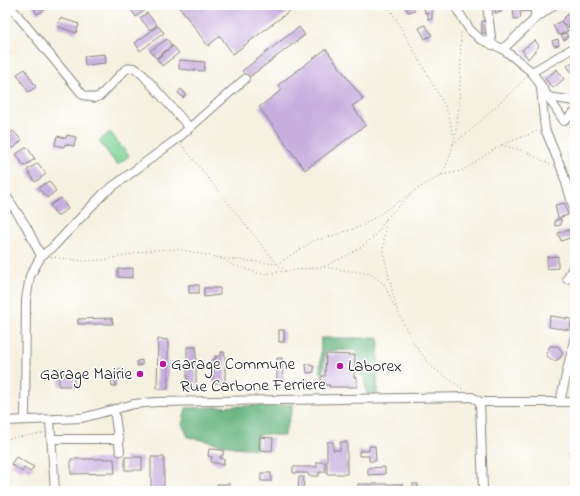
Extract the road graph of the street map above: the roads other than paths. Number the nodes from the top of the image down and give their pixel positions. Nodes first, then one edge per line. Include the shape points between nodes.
1 (9, 5) edge
2 (454, 5) edge
3 (487, 5) edge
4 (535, 5) edge
5 (554, 5) edge
6 (535, 19) junction
7 (492, 44) junction
8 (575, 47) edge
9 (503, 50) junction
10 (532, 72) junction
11 (245, 79) dead end
12 (541, 88) junction
13 (548, 97) junction
14 (575, 101) edge
15 (575, 112) edge
16 (189, 127) junction
17 (5, 194) edge
18 (575, 212) edge
19 (42, 256) junction
20 (575, 263) edge
21 (567, 279) dead end
22 (575, 336) edge
23 (480, 402) junction
24 (560, 402) junction
25 (575, 402) edge
26 (114, 409) junction
27 (26, 420) junction
28 (5, 421) edge
29 (50, 421) junction
30 (52, 436) junction
31 (119, 439) junction
32 (120, 451) dead end
33 (54, 491) edge
34 (483, 491) edge

1 - 16 street via 83,95 94,98 100,96 125,70 134,68
2 - 7 street via 475,35
3 - 7 street
4 - 6 street
5 - 6 street
6 - 9 street
7 - 9 street
8 - 10 street
9 - 10 street
10 - 12 street
11 - 16 street
12 - 13 street
12 - 18 street via 545,129 562,170
13 - 14 street
13 - 15 street via 564,121
16 - 19 street via 177,139 104,193
17 - 19 street
19 - 27 street via 30,276 26,300
20 - 21 street
22 - 24 street
23 - 24 street
23 - 26 street, Rue Carbone Ferriere via 472,397 156,402
23 - 34 street
24 - 25 street
26 - 29 street, Rue Carbone Ferriere via 82,418
26 - 31 street
27 - 28 street, Rue Carbone Ferriere
27 - 29 street, Rue Carbone Ferriere
29 - 30 street
30 - 31 street
30 - 33 street
31 - 32 street

